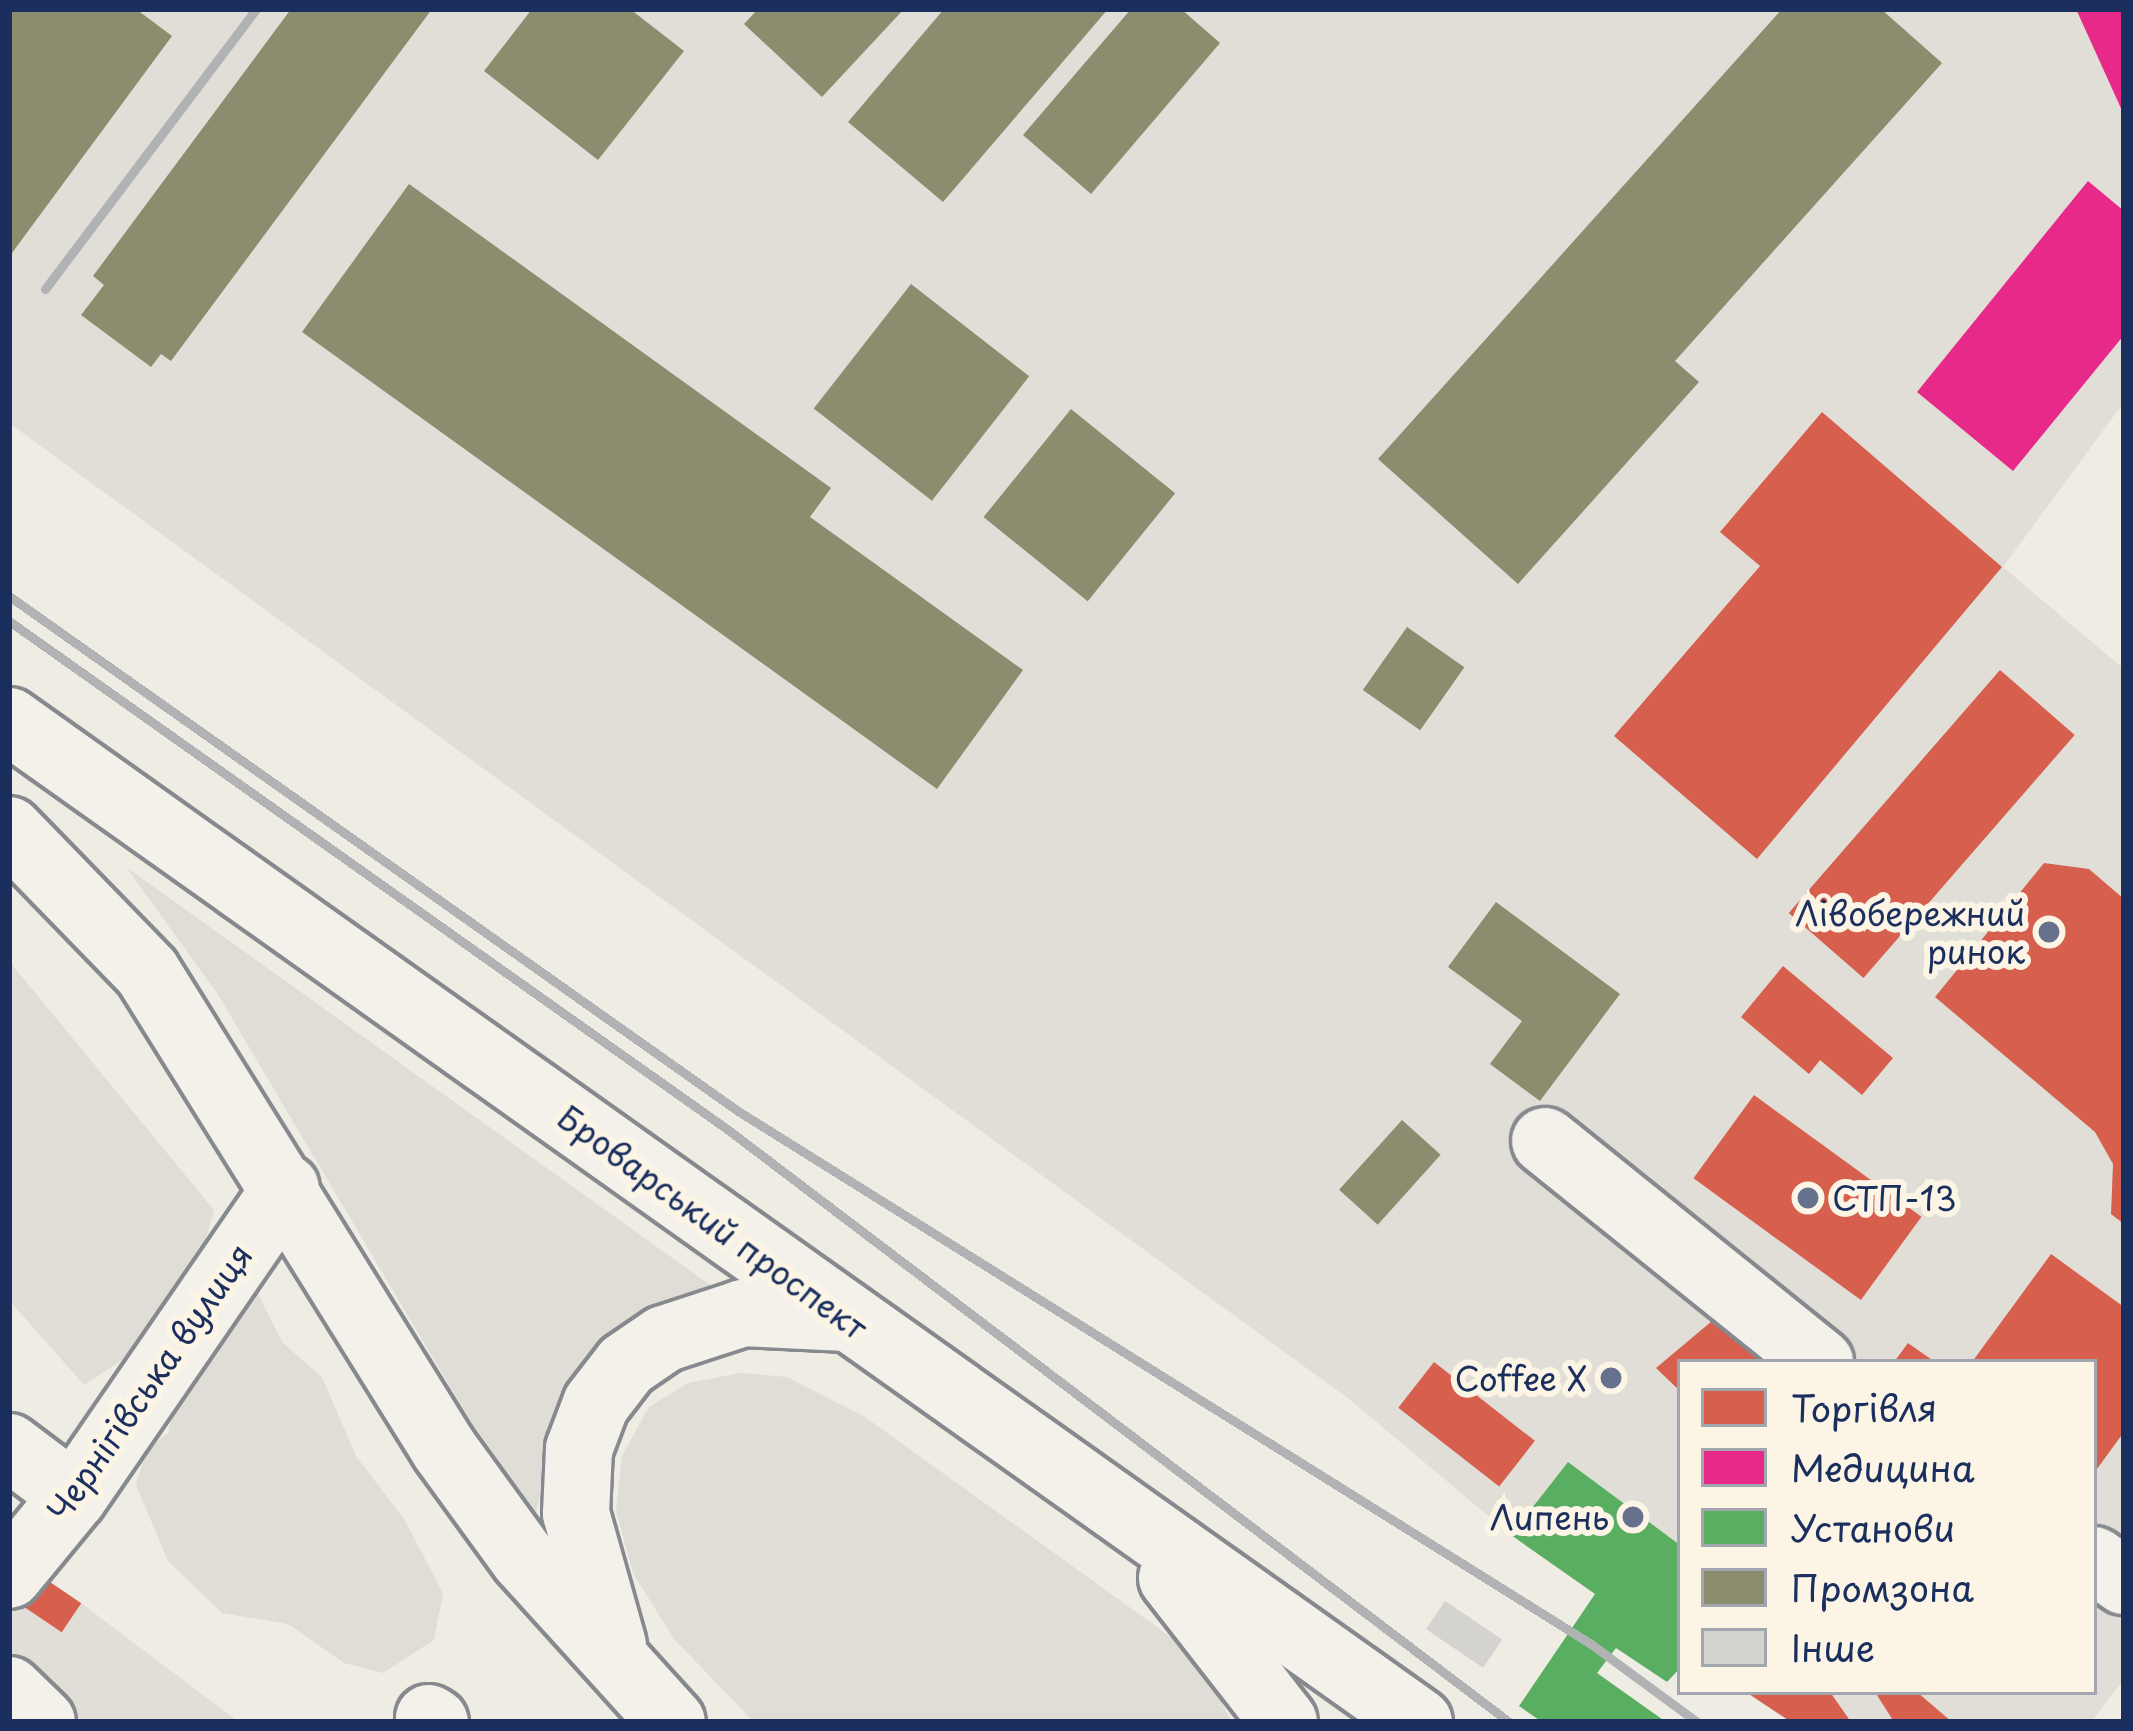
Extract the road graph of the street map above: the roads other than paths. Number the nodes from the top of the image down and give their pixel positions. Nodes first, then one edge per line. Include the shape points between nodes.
1 (9, 722) edge
2 (9, 830) edge
3 (1545, 1141) dead end
4 (286, 1188) junction
5 (846, 1318) junction
6 (1816, 1359) edge
7 (9, 1448) edge
8 (1041, 1454) junction
9 (74, 1496) junction
10 (2097, 1562) edge
11 (9, 1575) edge
12 (2124, 1581) edge
13 (622, 1671) junction
14 (9, 1690) edge
15 (42, 1722) edge
16 (672, 1722) edge
17 (1284, 1722) edge
18 (1419, 1722) edge

1 - 5 main road, Броварський проспект
2 - 4 main road via 147,972
3 - 6 main road
4 - 9 main road, Чернігівська вулиця
4 - 13 main road via 444,1449
5 - 8 main road, Броварський проспект
5 - 13 main road via 743,1313 664,1339 626,1365 596,1404 579,1449 576,1513
7 - 9 main road
8 - 17 main road via 1201,1607
8 - 18 main road, Броварський проспект
9 - 11 main road, Чернігівська вулиця
10 - 12 main road
13 - 16 main road
14 - 15 main road

